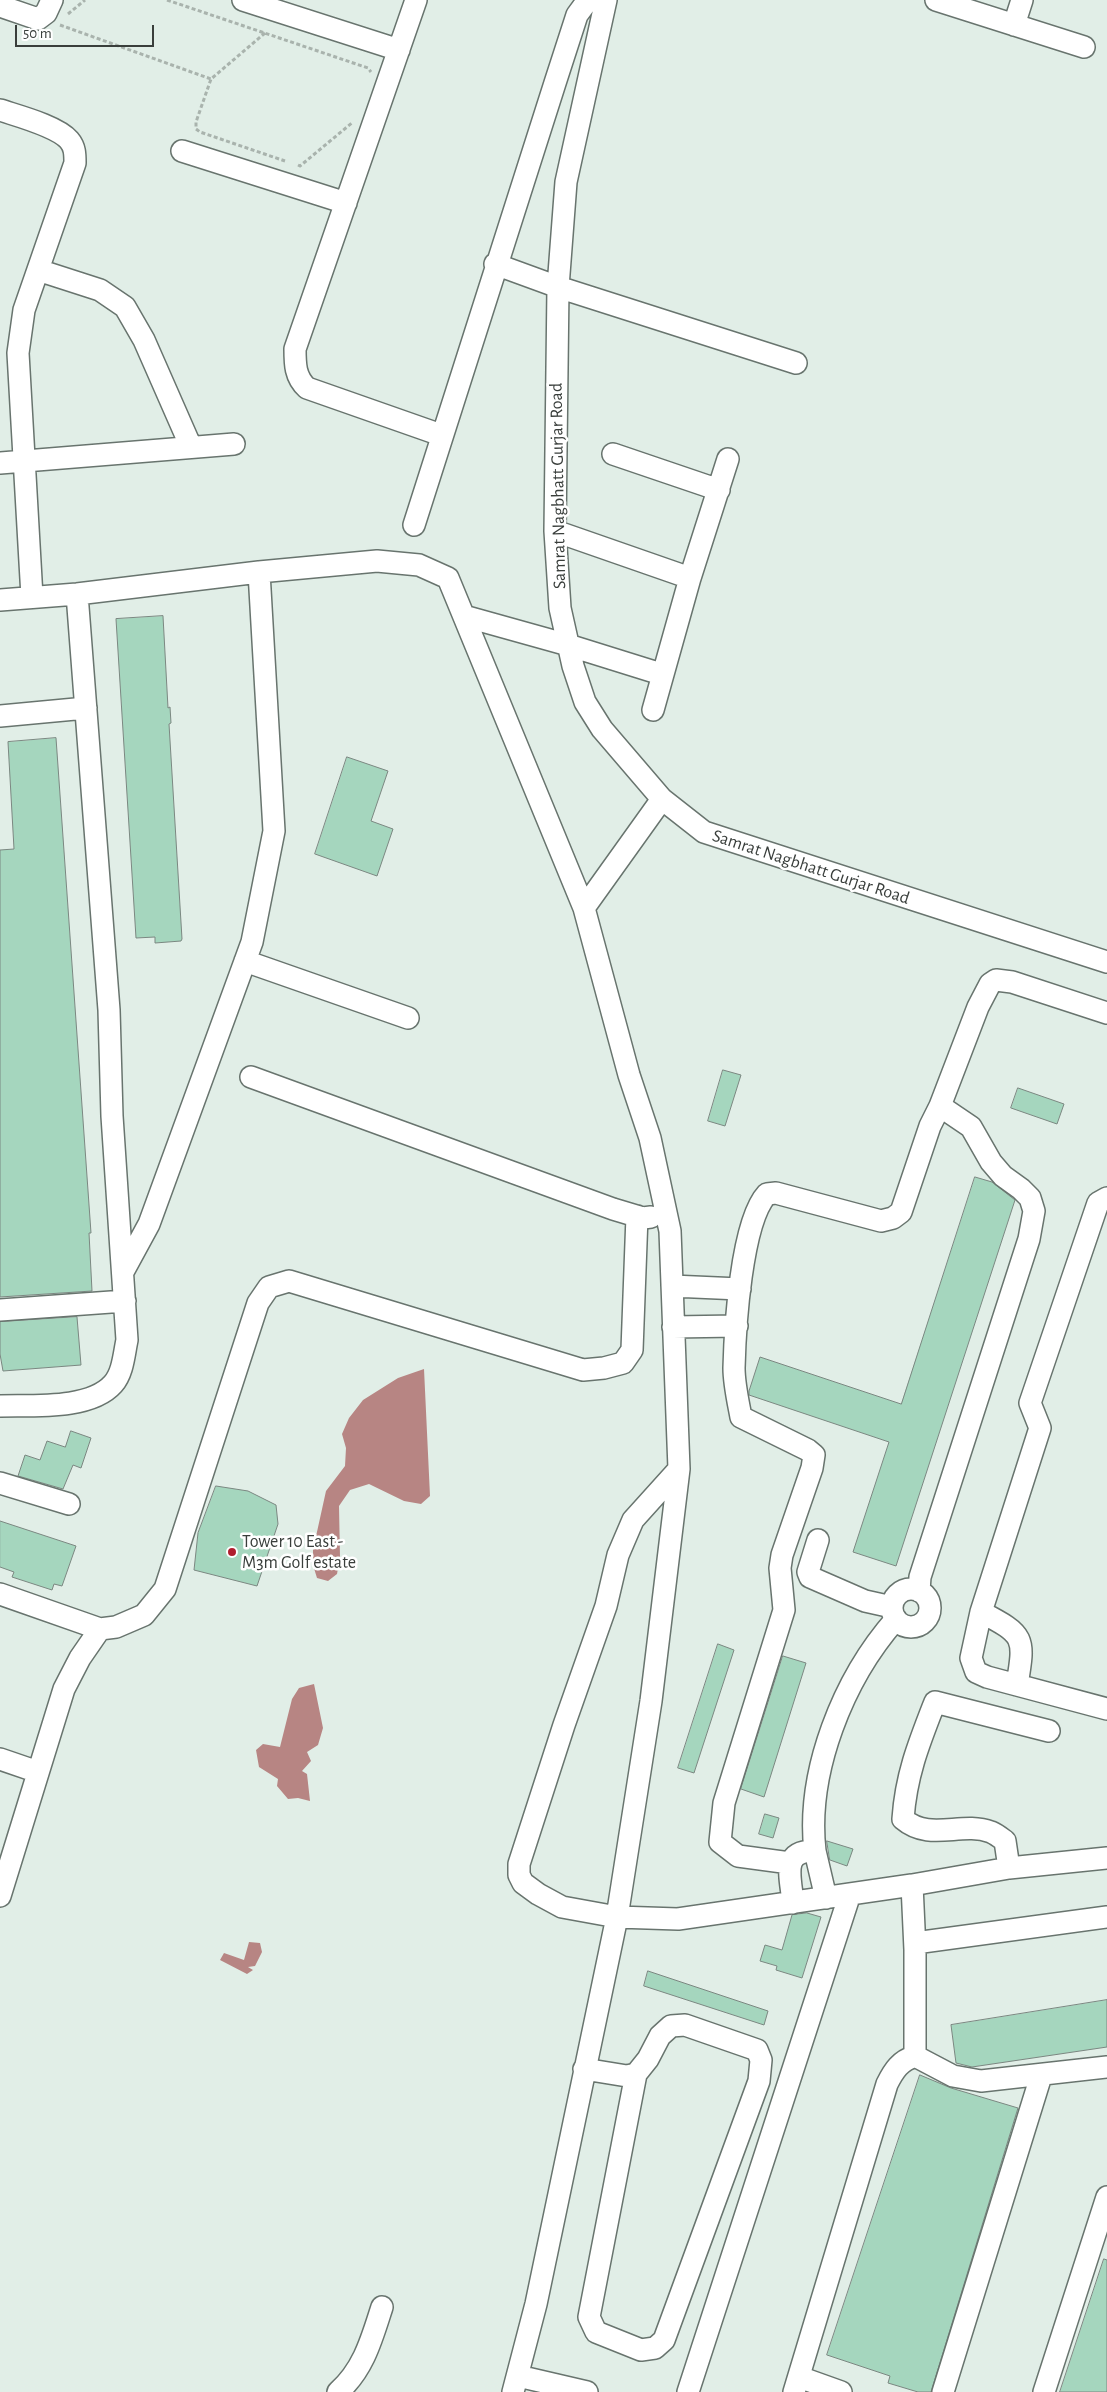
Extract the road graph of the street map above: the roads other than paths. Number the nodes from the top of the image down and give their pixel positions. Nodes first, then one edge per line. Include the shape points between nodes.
1 (52, 0) edge
2 (243, 0) edge
3 (416, 0) edge
4 (588, 0) edge
5 (606, 0) edge
6 (936, 0) edge
7 (1022, 0) edge
8 (0, 6) edge
9 (1014, 25) junction
10 (1084, 48) dead end
11 (399, 50) junction
12 (0, 110) edge
13 (182, 151) dead end
14 (346, 203) junction
15 (496, 264) junction
16 (38, 270) junction
17 (558, 287) junction
18 (796, 363) dead end
19 (441, 435) junction
20 (234, 444) dead end
21 (191, 448) junction
22 (613, 454) dead end
23 (728, 459) dead end
24 (24, 461) junction
25 (0, 463) edge
26 (719, 490) junction
27 (414, 525) dead end
28 (554, 531) junction
29 (258, 572) junction
30 (690, 578) junction
31 (77, 594) junction
32 (32, 597) junction
33 (0, 600) edge
34 (464, 616) junction
35 (568, 645) junction
36 (661, 674) junction
37 (86, 708) junction
38 (653, 710) dead end
39 (0, 716) edge
40 (662, 799) junction
41 (584, 908) junction
42 (245, 961) junction
43 (1107, 962) edge
44 (1107, 1013) edge
45 (408, 1018) dead end
46 (251, 1078) dead end
47 (940, 1106) junction
48 (1107, 1198) edge
49 (637, 1216) junction
50 (667, 1217) junction
51 (124, 1270) junction
52 (672, 1286) junction
53 (740, 1289) junction
54 (125, 1301) junction
55 (0, 1310) edge
56 (737, 1326) junction
57 (673, 1327) junction
58 (0, 1406) edge
59 (679, 1469) junction
60 (0, 1482) edge
61 (69, 1504) dead end
62 (818, 1540) dead end
63 (919, 1591) junction
64 (0, 1594) edge
65 (981, 1612) junction
66 (894, 1613) junction
67 (100, 1630) junction
68 (1017, 1685) junction
69 (1107, 1709) edge
70 (1049, 1731) dead end
71 (0, 1759) edge
72 (38, 1772) junction
73 (815, 1851) junction
74 (1107, 1858) edge
75 (790, 1863) junction
76 (1009, 1868) junction
77 (912, 1885) junction
78 (850, 1894) junction
79 (0, 1896) edge
80 (826, 1898) junction
81 (793, 1903) junction
82 (617, 1917) junction
83 (1107, 1917) edge
84 (915, 1943) junction
85 (915, 2056) junction
86 (1107, 2067) edge
87 (584, 2068) junction
88 (636, 2074) junction
89 (1041, 2076) junction
90 (1107, 2197) edge
91 (382, 2307) dead end
92 (516, 2384) edge
93 (796, 2384) edge
94 (338, 2392) edge
95 (587, 2392) edge
96 (688, 2392) edge
97 (841, 2392) edge
98 (943, 2392) edge
99 (1044, 2392) edge

1 - 8 street via 46,13 38,19
2 - 11 street
3 - 11 street
4 - 15 street via 577,15
5 - 17 street, Samrat Nagbhatt Gurjar Road via 566,182
6 - 9 street
7 - 9 street
9 - 10 street
11 - 14 street
12 - 16 street via 41,124 68,139 75,149 75,163
13 - 14 street
14 - 19 street via 295,349 295,368 300,382 307,388
15 - 17 street
15 - 19 street
16 - 21 street via 100,290 125,307 144,340
16 - 24 street via 24,310 18,353
17 - 18 street
17 - 28 street, Samrat Nagbhatt Gurjar Road
19 - 27 street
20 - 21 street
21 - 24 street
22 - 26 street
23 - 26 street
24 - 25 street
24 - 32 street
26 - 30 street
28 - 30 street
28 - 35 street, Samrat Nagbhatt Gurjar Road via 560,608
29 - 31 street
29 - 34 street via 377,562 419,565 448,578
29 - 42 street via 274,830 252,942
30 - 36 street
31 - 32 street
31 - 37 street
32 - 33 street
34 - 35 street
34 - 41 street
35 - 36 street
35 - 40 street, Samrat Nagbhatt Gurjar Road via 585,702 602,729
36 - 38 street
37 - 39 street
37 - 51 street via 109,1010 112,1116
40 - 41 street
40 - 43 street, Samrat Nagbhatt Gurjar Road via 704,832
41 - 50 street via 629,1075 650,1138
42 - 45 street
42 - 51 street via 149,1224
44 - 47 street via 1012,982 996,980 990,984 978,1007
46 - 49 street
47 - 53 street via 901,1212 893,1218 882,1221 776,1193 766,1194 760,1201 746,1244
47 - 63 street via 971,1127 991,1162 1030,1198 1034,1211 1028,1239 920,1577
48 - 65 street via 1098,1203 1030,1403 1040,1428
49 - 50 street
49 - 67 street via 632,1350 624,1363 604,1368 583,1370 289,1281 269,1287 258,1303 165,1589 144,1615
50 - 52 street
51 - 54 street
52 - 53 street
52 - 57 street
53 - 56 street
54 - 55 street
54 - 58 street via 127,1340 122,1366 113,1384 78,1402
56 - 57 street
56 - 75 street via 734,1370 741,1417 814,1455 782,1555 784,1610 724,1803 720,1842 738,1856
57 - 59 street
59 - 82 street via 651,1701
59 - 82 street via 633,1520 618,1555 606,1606 519,1864 523,1883 546,1899 562,1907
60 - 61 street
62 - 66 street via 808,1572 810,1577
63 - 66 street via 901,1592 893,1601
63 - 66 street via 930,1606 923,1622 912,1627 900,1624
64 - 67 street
65 - 68 street via 1011,1627 1020,1638 1022,1655
65 - 68 street via 971,1658 976,1672
66 - 73 street via 844,1696 818,1783 812,1826
67 - 72 street via 64,1689
68 - 69 street
70 - 76 street via 936,1702 905,1789 903,1818 912,1827 932,1831 966,1829 992,1832 1005,1841
71 - 72 street
72 - 79 street
73 - 75 street via 801,1850
73 - 80 street
74 - 76 street
75 - 81 street
76 - 77 street
77 - 78 street
77 - 84 street
78 - 80 street
78 - 96 street
80 - 81 street
81 - 82 street via 678,1919
82 - 87 street
83 - 84 street
84 - 85 street
85 - 89 street via 953,2076 981,2081
85 - 93 street via 895,2069 887,2084
86 - 89 street
87 - 88 street via 627,2076
87 - 92 street via 536,2304
88 - 88 street via 660,2036 671,2026 685,2025 757,2050 761,2060 759,2081 664,2340 655,2348 641,2350 596,2332 589,2317
89 - 98 street
90 - 99 street
91 - 94 street via 365,2358 351,2381
92 - 95 street
93 - 97 street

